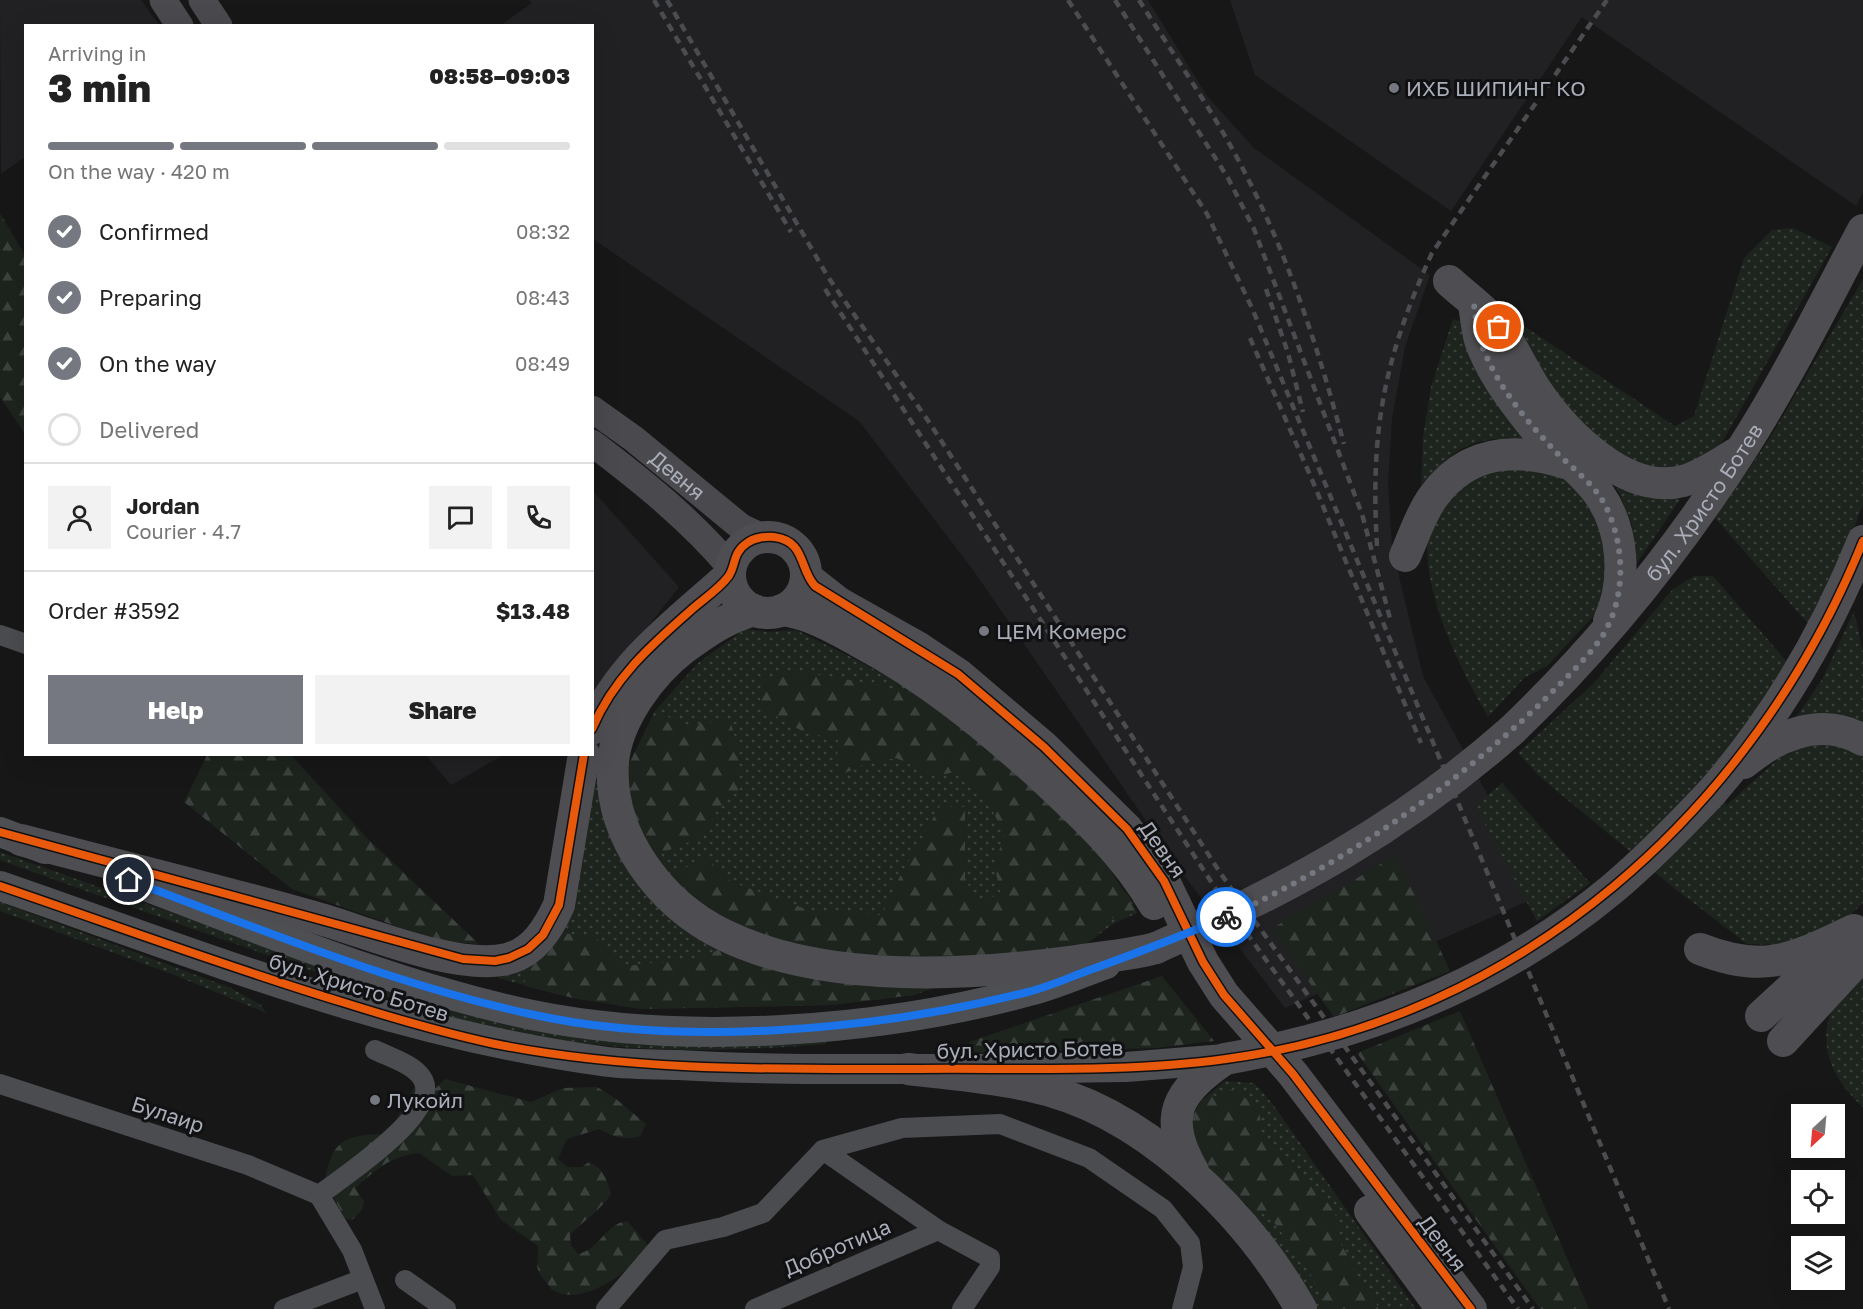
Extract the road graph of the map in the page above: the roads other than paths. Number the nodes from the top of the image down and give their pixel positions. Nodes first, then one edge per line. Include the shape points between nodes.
1 (163, 0) edge
2 (202, 0) edge
3 (179, 24) edge
4 (218, 24) edge
5 (1863, 230) edge
6 (1449, 281) dead end
7 (1474, 305) junction
8 (594, 410) edge
9 (594, 445) edge
10 (1742, 450) junction
11 (1569, 464) junction
12 (763, 537) junction
13 (1863, 541) edge
14 (1406, 556) dead end
15 (730, 572) junction
16 (806, 577) junction
17 (768, 610) junction
18 (0, 635) edge
19 (1603, 636) junction
20 (24, 643) edge
21 (594, 725) edge
22 (1863, 740) edge
23 (584, 756) edge
24 (1717, 786) junction
25 (10, 836) edge
26 (0, 886) edge
27 (1860, 935) edge
28 (1700, 949) dead end
29 (1148, 950) junction
30 (1761, 1016) dead end
31 (1783, 1041) dead end
32 (375, 1050) dead end
33 (1225, 1059) junction
34 (908, 1069) junction
35 (0, 1084) edge
36 (823, 1150) junction
37 (1197, 1178) junction
38 (319, 1195) junction
39 (938, 1230) junction
40 (363, 1279) junction
41 (405, 1280) dead end
42 (284, 1309) edge
43 (375, 1309) edge
44 (446, 1309) edge
45 (606, 1309) edge
46 (755, 1309) edge
47 (962, 1309) edge
48 (1182, 1309) edge
49 (1301, 1309) edge
50 (1442, 1309) edge
51 (1470, 1309) edge

1 - 3 main road
2 - 4 main road
5 - 10 highway, бул. Христо Ботев
6 - 7 highway
7 - 10 highway via 1499,327 1555,415 1618,471 1651,483 1683,481
7 - 11 highway via 1480,339 1504,386 1530,423
8 - 12 main road, Девня via 741,527
9 - 15 main road, Девня via 718,552
10 - 19 highway, бул. Христо Ботев via 1677,543
11 - 14 highway via 1522,453 1506,454 1458,472 1433,497
11 - 19 highway via 1600,495 1618,543 1620,585
12 - 15 highway via 741,548
12 - 16 highway via 776,538 796,549 803,558
13 - 24 highway, бул. Христо Ботев via 1846,584 1808,655
15 - 17 highway via 736,595
15 - 21 highway via 638,657 610,694
16 - 17 highway via 798,599
16 - 51 highway, Девня via 839,603 919,648 982,693 1044,747 1127,829 1164,881 1203,962 1224,995 1293,1074
17 - 29 highway via 729,618 661,670 635,704 613,761 616,803 628,839 650,875 682,908 702,923 751,946 854,968 939,974 1043,966
17 - 50 highway, Девня via 814,618 926,680 1005,743 1092,825 1145,888 1202,996 1276,1084
18 - 20 street
19 - 29 highway, бул. Христо Ботев, bridge via 1511,731 1461,775 1391,824 1315,871 1238,911
22 - 24 highway via 1829,728 1810,729 1765,746
23 - 25 highway via 559,905 543,935 528,949 495,961 441,955
24 - 33 highway, бул. Христо Ботев, bridge via 1611,890 1518,956 1451,992 1356,1029 1287,1048
25 - 29 main road, бул. Христо Ботев via 385,973 462,998 578,1022 719,1032 893,1018 1031,991
26 - 34 main road, бул. Христо Ботев via 281,984 439,1032 499,1045 603,1062 802,1070
27 - 28 highway via 1771,962 1737,961
27 - 30 highway
27 - 31 highway
32 - 38 street via 418,1073 425,1084 423,1102 390,1141
33 - 34 main road, бул. Христо Ботев via 1125,1067
33 - 37 highway via 1190,1086 1178,1115 1178,1140
34 - 37 highway via 1030,1086 1064,1096 1131,1129
35 - 38 street, Булаир via 248,1165
36 - 39 street
36 - 45 street via 763,1213 665,1240
36 - 48 street via 902,1128 1000,1124 1089,1158 1163,1209 1190,1243 1193,1267
37 - 49 highway via 1254,1239
38 - 40 street via 352,1250
39 - 46 street, Добротица
39 - 47 street via 991,1260
40 - 42 street
40 - 43 street
41 - 44 street

